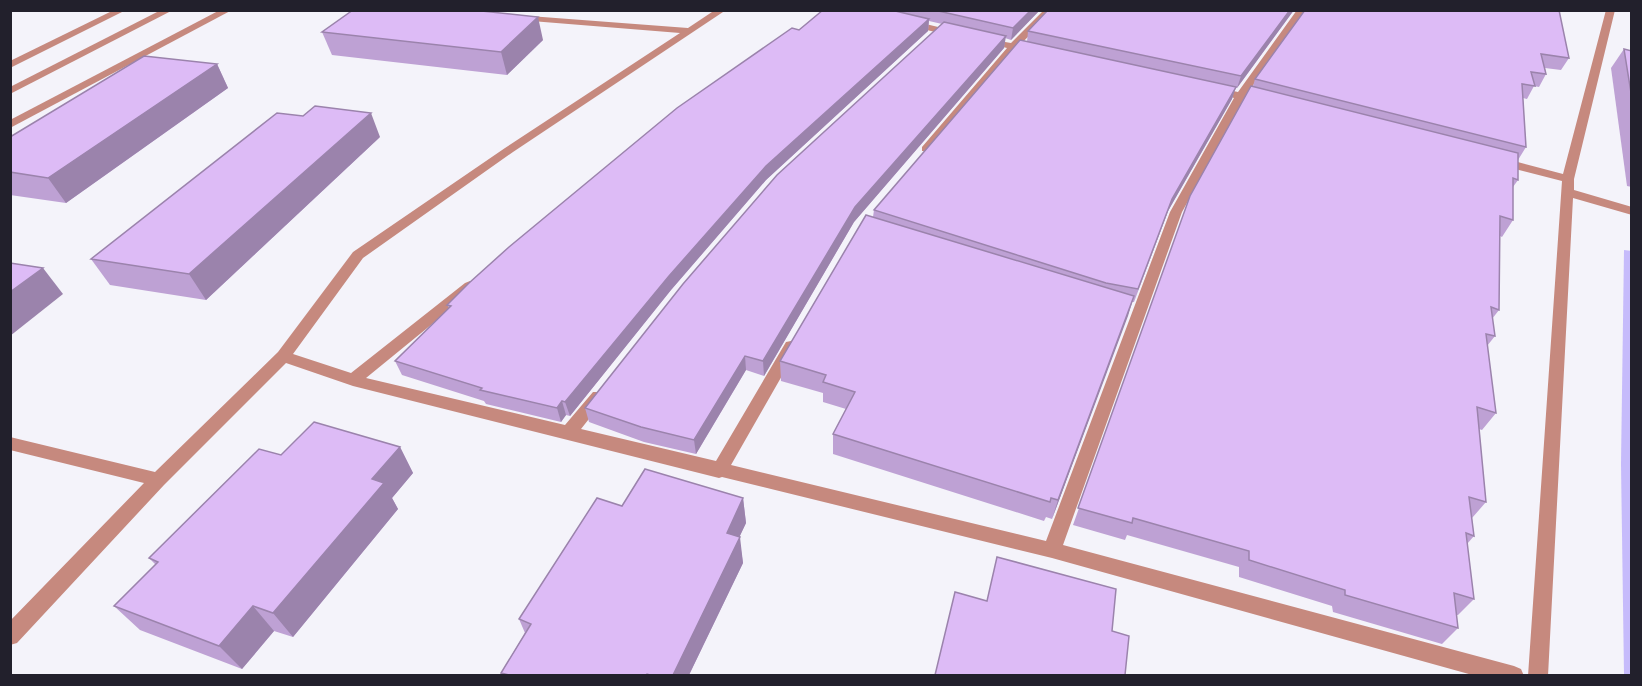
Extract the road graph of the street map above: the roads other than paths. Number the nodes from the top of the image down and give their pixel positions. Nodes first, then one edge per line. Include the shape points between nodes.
1 (122, 10) edge
2 (169, 10) edge
3 (228, 10) edge
4 (723, 10) edge
5 (1050, 10) edge
6 (1302, 10) edge
7 (1611, 10) edge
8 (504, 15) edge
9 (896, 20) edge
10 (939, 30) junction
11 (690, 31) junction
12 (923, 45) edge
13 (1013, 47) junction
14 (1047, 54) edge
15 (10, 65) edge
16 (1207, 88) edge
17 (10, 91) edge
18 (1241, 95) junction
19 (1275, 104) edge
20 (10, 125) edge
21 (1489, 159) edge
22 (914, 163) edge
23 (1568, 185) junction
24 (1632, 211) edge
25 (481, 277) edge
26 (796, 338) edge
27 (283, 356) junction
28 (353, 380) junction
29 (610, 382) edge
30 (568, 433) junction
31 (10, 443) edge
32 (719, 471) junction
33 (158, 480) junction
34 (1052, 550) junction
35 (10, 636) edge
36 (1514, 675) edge
37 (1538, 675) edge

1 - 15 street
2 - 17 street
3 - 20 street
4 - 11 street
5 - 13 street
6 - 18 street
7 - 23 street
8 - 11 street
9 - 10 street
10 - 12 street
10 - 13 street
11 - 27 street via 358,255
13 - 14 street
13 - 22 street
16 - 18 street
18 - 19 street
18 - 34 street via 1176,212 1134,310
21 - 23 street
23 - 24 street
23 - 37 street
25 - 28 street
26 - 32 street
27 - 28 street
27 - 33 street
28 - 30 street
29 - 30 street
30 - 32 street
31 - 33 street
32 - 34 street
33 - 35 street
34 - 36 street

